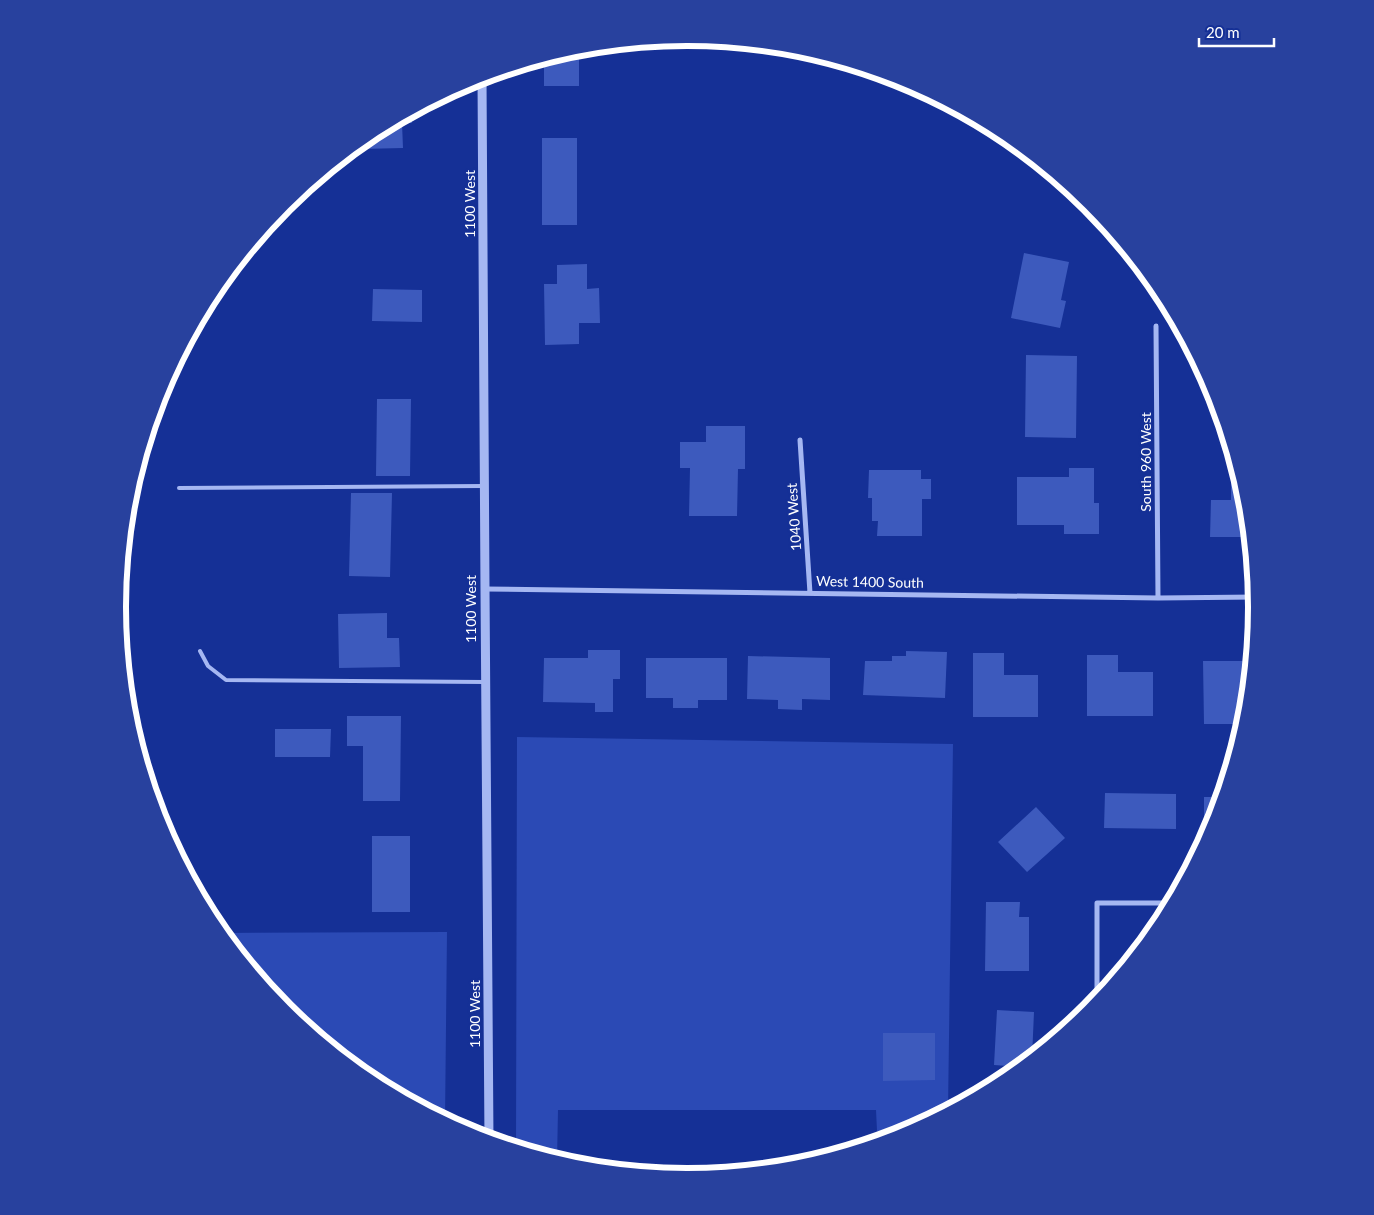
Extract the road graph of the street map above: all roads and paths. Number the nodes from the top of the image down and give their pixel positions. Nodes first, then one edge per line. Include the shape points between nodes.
1 (482, 85) edge
2 (1156, 326) dead end
3 (800, 440) dead end
4 (484, 486) junction
5 (179, 488) dead end
6 (485, 589) junction
7 (810, 593) junction
8 (1248, 596) edge
9 (1158, 598) junction
10 (200, 651) dead end
11 (485, 682) junction
12 (1164, 903) edge
13 (1097, 990) edge
14 (489, 1132) edge

1 - 4 street, 1100 West
2 - 9 street, South 960 West
3 - 7 street, 1040 West
4 - 5 lane
4 - 6 street, 1100 West
6 - 7 street, West 1400 South
6 - 11 street, 1100 West
7 - 9 street, West 1400 South
8 - 9 street, West 1400 South
10 - 11 lane via 208,666 226,680
11 - 14 street, 1100 West
12 - 13 street via 1097,903

